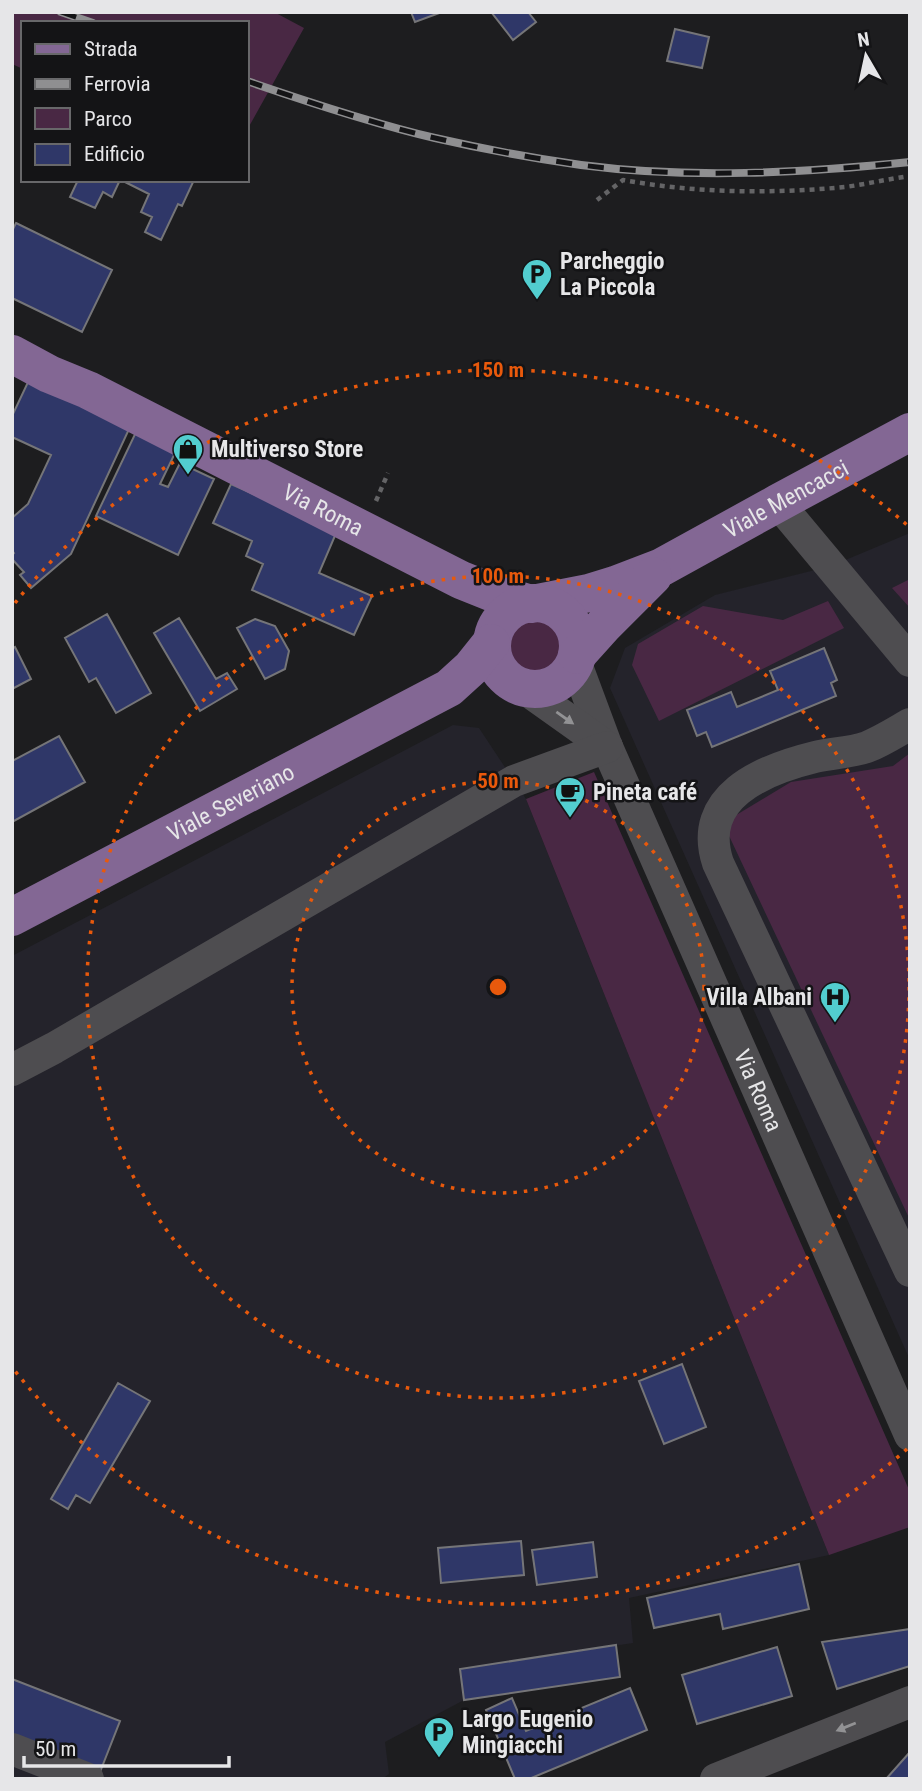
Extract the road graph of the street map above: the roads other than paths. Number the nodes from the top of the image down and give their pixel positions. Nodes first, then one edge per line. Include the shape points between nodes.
1 (12, 354) edge
2 (910, 432) edge
3 (778, 503) junction
4 (662, 567) junction
5 (445, 572) junction
6 (535, 603) junction
7 (492, 640) junction
8 (576, 658) junction
9 (910, 661) edge
10 (520, 687) junction
11 (449, 688) junction
12 (910, 724) edge
13 (607, 747) junction
14 (12, 918) edge
15 (12, 1070) edge
16 (910, 1271) edge
17 (910, 1434) edge
18 (910, 1702) edge
19 (12, 1749) edge
20 (88, 1779) edge
21 (716, 1779) edge

1 - 5 main road, Via Roma
2 - 3 main road, Viale Mencacci
3 - 4 main road, Viale Mencacci
3 - 9 street
4 - 6 main road, Viale Mencacci via 589,593
4 - 8 main road, Viale Mencacci
5 - 6 main road, Via Roma via 491,592
5 - 7 main road, Via Roma
6 - 7 main road via 511,610 496,627
6 - 8 main road via 565,615 578,640
7 - 10 main road via 497,668
7 - 11 main road, Viale Severiano
8 - 10 main road via 560,682 536,690
8 - 13 street, Via Roma
10 - 11 main road, Viale Severiano
10 -> 13 street
11 - 14 main road, Viale Severiano
12 - 16 street via 867,747 790,765 744,785 723,806 713,836 718,863
13 - 15 street via 514,781
13 - 17 street, Via Roma
18 -> 21 street
19 - 20 street

